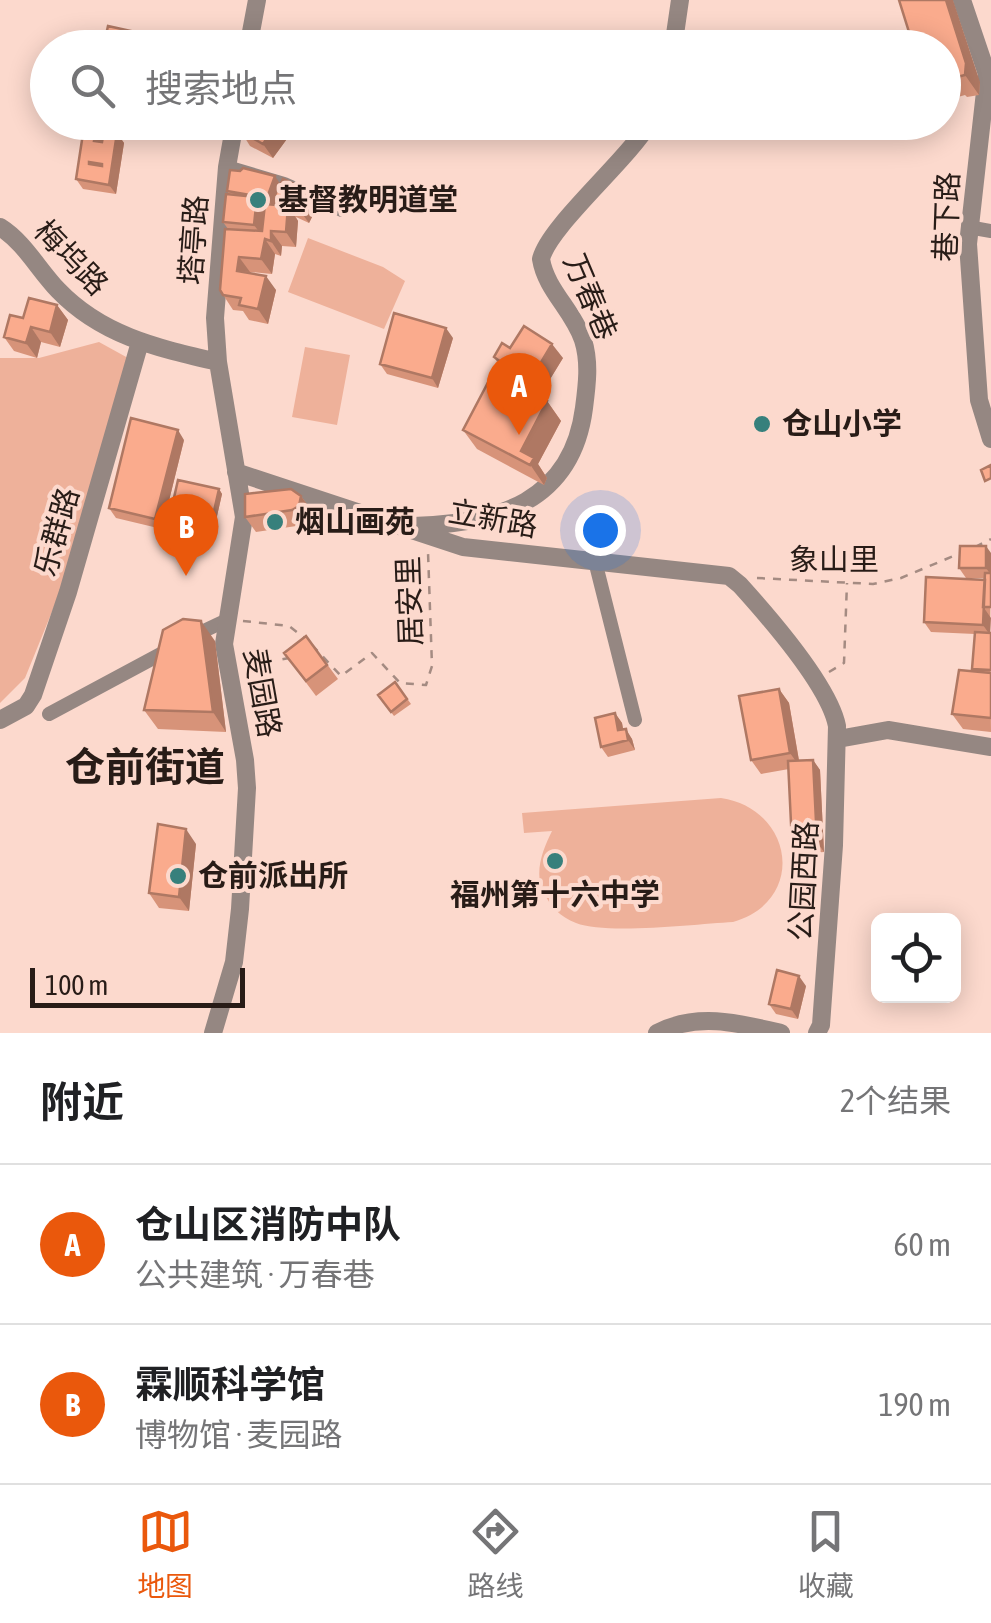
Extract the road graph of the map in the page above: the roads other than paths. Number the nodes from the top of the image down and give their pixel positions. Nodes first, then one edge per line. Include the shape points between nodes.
1 (257, 0) edge
2 (680, 0) edge
3 (962, 0) edge
4 (251, 30) edge
5 (676, 30) edge
6 (986, 58) edge
7 (232, 140) edge
8 (637, 140) edge
9 (227, 166) junction
10 (342, 210) dead end
11 (0, 227) edge
12 (968, 227) junction
13 (991, 230) edge
14 (140, 342) junction
15 (218, 362) junction
16 (991, 439) edge
17 (236, 472) junction
18 (401, 527) junction
19 (595, 561) junction
20 (227, 620) junction
21 (49, 714) dead end
22 (0, 720) edge
23 (635, 720) dead end
24 (838, 739) junction
25 (991, 747) edge
26 (819, 1029) edge
27 (212, 1033) edge
28 (657, 1033) edge
29 (781, 1033) edge

1 - 4 street
2 - 5 street
3 - 6 street, 巷下路
6 - 12 street, 巷下路
7 - 9 street, 塔亭路
8 - 18 street, 万春巷 via 543,249 542,271 578,327 587,362 582,426 569,462 518,505 472,519
9 - 10 street
9 - 15 street, 塔亭路 via 215,318
11 - 14 street, 梅坞路 via 73,304
12 - 13 street
12 - 16 street, 巷下路 via 978,400
14 - 15 street, 梅坞路
14 - 22 street, 乐群路 via 34,695
15 - 17 street, 麦园路
17 - 18 street, 立新路
17 - 20 street, 麦园路 via 244,528
18 - 19 street, 立新路 via 480,550
19 - 23 street
19 - 24 street, 立新路 via 729,576 815,680
20 - 21 street
20 - 27 street, 麦园路 via 224,644 247,788 234,962
24 - 25 street via 888,730
24 - 26 street, 公园西路
28 - 29 street via 710,1020

